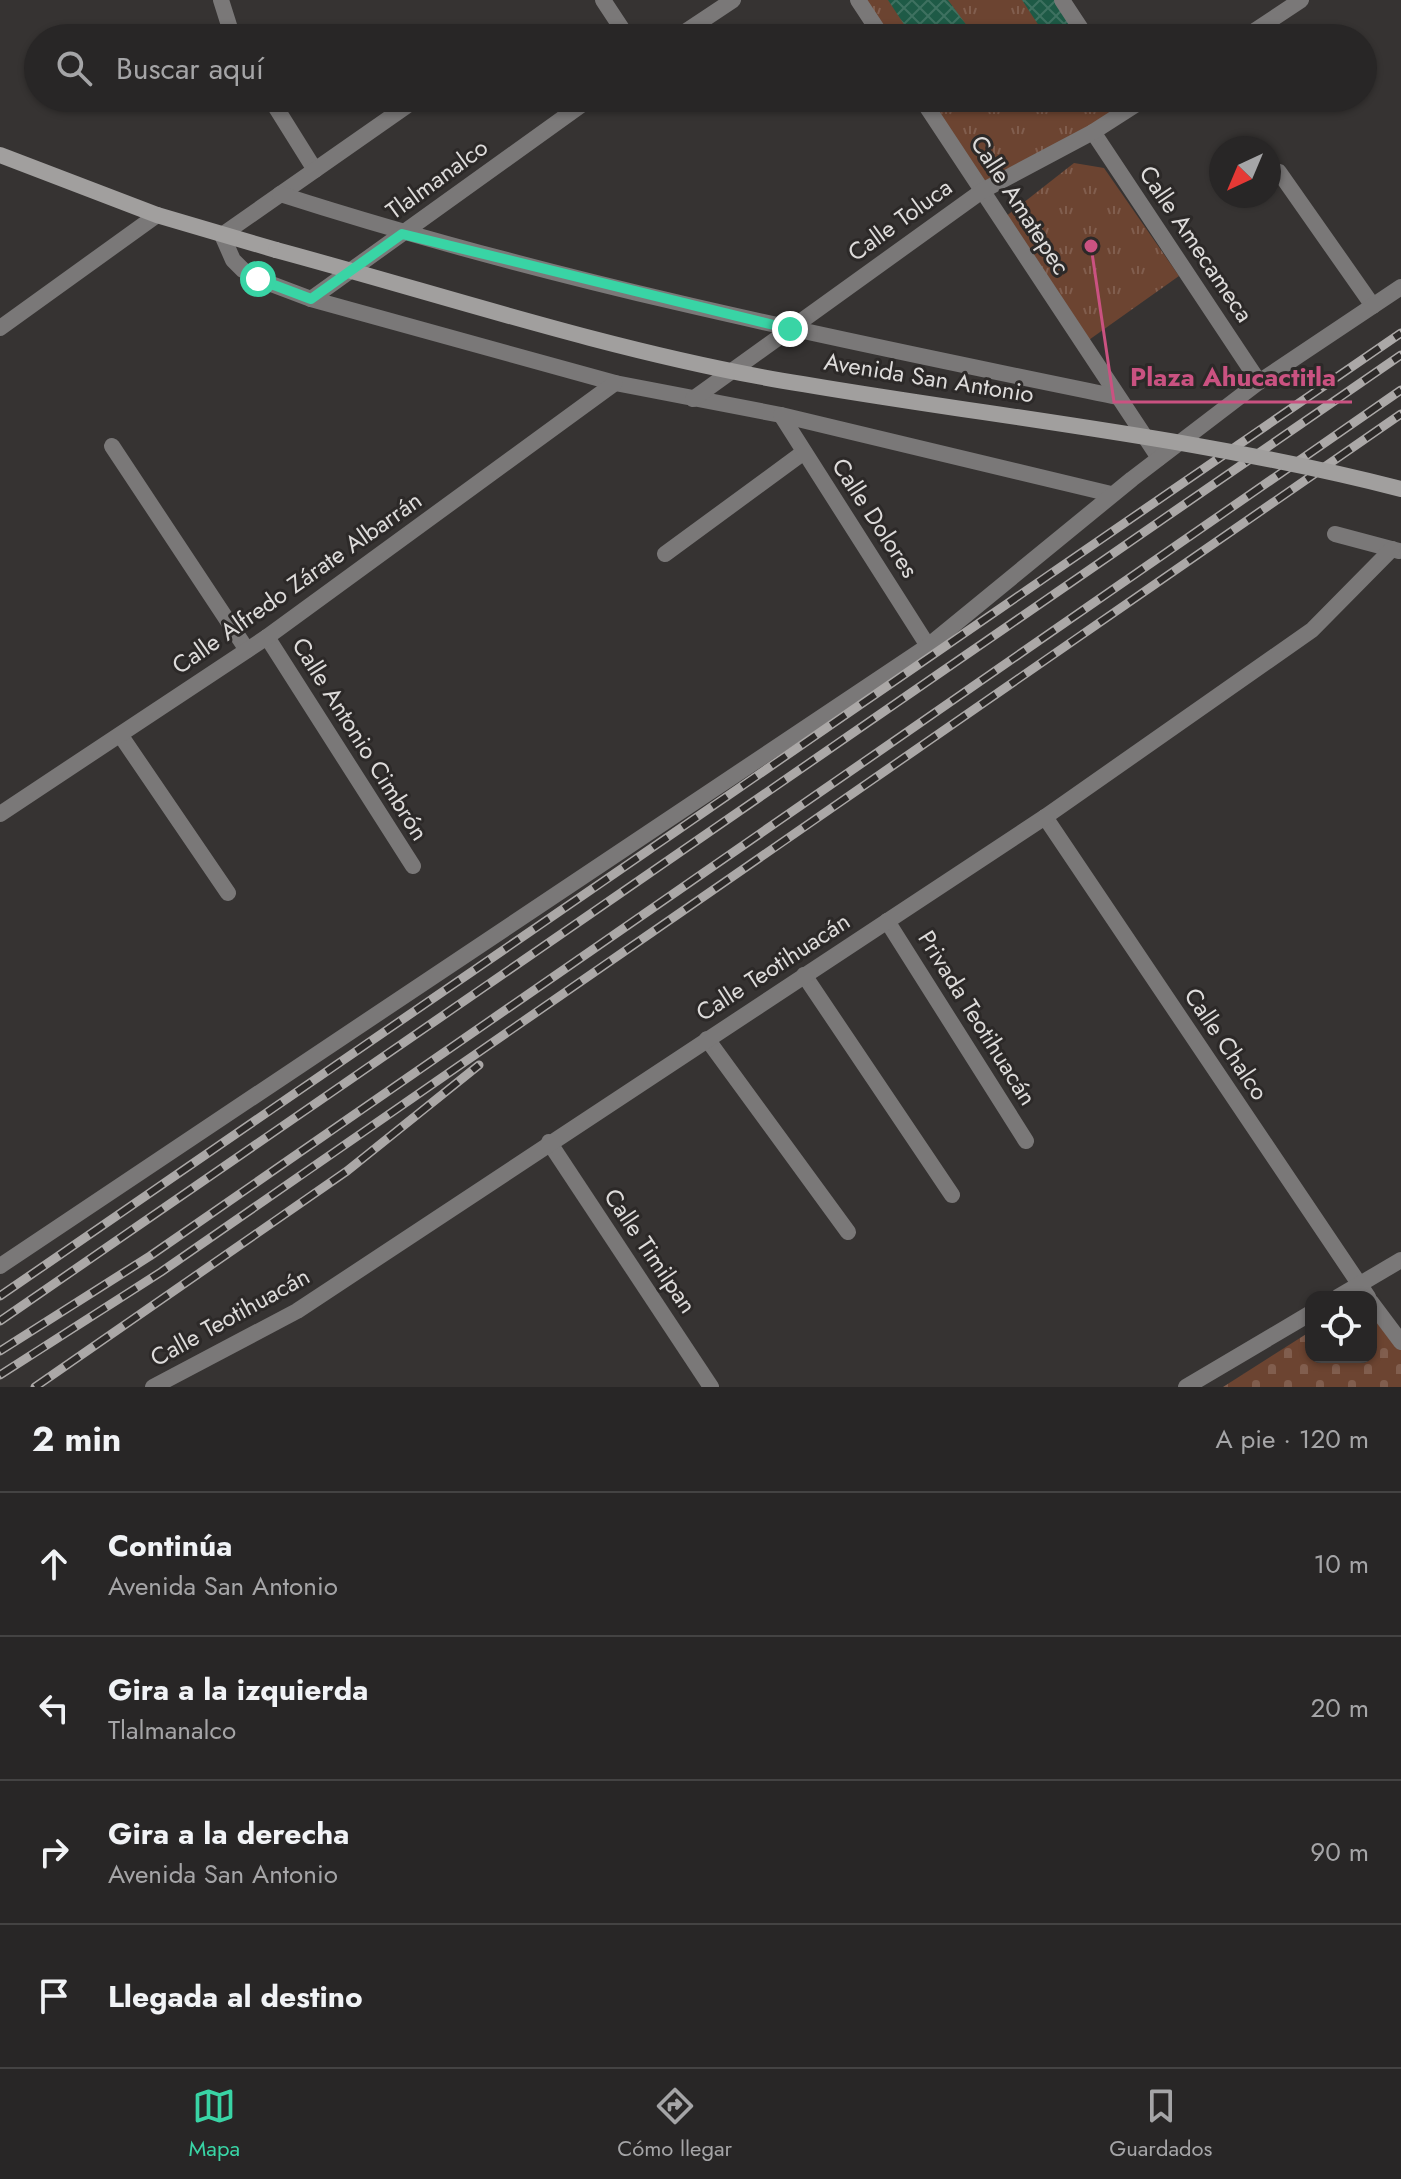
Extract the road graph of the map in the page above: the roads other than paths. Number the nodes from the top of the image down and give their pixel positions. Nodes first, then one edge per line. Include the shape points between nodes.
1 (221, 0) edge
2 (603, 0) edge
3 (733, 0) edge
4 (858, 0) edge
5 (1062, 0) edge
6 (1301, 0) edge
7 (229, 24) edge
8 (619, 24) edge
9 (697, 24) edge
10 (874, 24) edge
11 (1078, 24) edge
12 (1265, 24) edge
13 (279, 112) edge
14 (398, 112) edge
15 (572, 112) edge
16 (930, 112) edge
17 (1120, 112) edge
18 (1093, 132) junction
19 (0, 155) edge
20 (315, 170) junction
21 (1281, 175) edge
22 (982, 191) junction
23 (280, 194) junction
24 (157, 215) junction
25 (402, 234) junction
26 (222, 235) junction
27 (1401, 287) edge
28 (311, 299) junction
29 (1373, 306) junction
30 (0, 328) edge
31 (790, 329) junction
32 (1259, 382) junction
33 (615, 383) junction
34 (1118, 397) junction
35 (693, 399) junction
36 (781, 415) junction
37 (112, 446) dead end
38 (804, 452) junction
39 (1159, 458) junction
40 (1401, 489) edge
41 (1111, 494) junction
42 (1335, 534) dead end
43 (1397, 550) edge
44 (665, 554) dead end
45 (267, 637) junction
46 (928, 646) junction
47 (247, 650) junction
48 (121, 736) junction
49 (0, 814) edge
50 (1045, 817) junction
51 (413, 866) dead end
52 (228, 893) dead end
53 (887, 921) junction
54 (804, 975) junction
55 (707, 1039) junction
56 (1026, 1141) dead end
57 (549, 1142) junction
58 (952, 1195) dead end
59 (848, 1232) dead end
60 (1401, 1260) edge
61 (0, 1266) edge
62 (1364, 1291) edge
63 (1369, 1291) edge
64 (1377, 1309) edge
65 (1305, 1317) edge
66 (1401, 1342) edge
67 (153, 1387) edge
68 (711, 1387) edge
69 (1186, 1387) edge

1 - 7 street
2 - 8 street
3 - 9 street
4 - 10 street
5 - 11 street
6 - 12 street
13 - 20 street
14 - 20 street
15 - 25 street, Tlalmanalco
16 - 22 street, Calle Amatepec
17 - 18 street, Calle Toluca
18 - 22 street, Calle Toluca
18 - 32 street, Calle Amecameca
19 - 24 main road, Avenida San Antonio
20 - 23 street
21 - 29 street
22 - 31 street, Calle Toluca
22 - 34 street, Calle Amatepec
23 - 25 street, Avenida San Antonio
23 - 26 street
24 - 26 main road, Avenida San Antonio
24 - 30 street
25 - 28 street, Tlalmanalco
25 - 31 street, Avenida San Antonio
26 - 28 street via 243,270
26 - 40 main road, Avenida San Antonio, bridge via 613,342 759,376 1164,438
27 - 29 street
28 - 33 street
29 - 32 street
31 - 34 street, Avenida San Antonio
31 - 35 street, Calle Toluca
32 - 39 street
33 - 35 street
33 - 45 street, Calle Alfredo Zárate Albarrán
34 - 39 street, Calle Amatepec
35 - 36 street
36 - 38 street, Calle Dolores
36 - 41 street
37 - 47 street
38 - 44 street
38 - 46 street, Calle Dolores
39 - 41 street
41 - 46 street
42 - 43 street
43 - 50 street, Calle Teotihuacán via 1312,630
45 - 47 street, Calle Alfredo Zárate Albarrán
45 - 51 street, Calle Antonio Cimbrón
46 - 61 street
47 - 48 street, Calle Alfredo Zárate Albarrán
48 - 49 street, Calle Alfredo Zárate Albarrán
48 - 52 street
50 - 53 street, Calle Teotihuacán
50 - 62 street, Calle Chalco
53 - 54 street, Calle Teotihuacán
53 - 56 street, Privada Teotihuacán
54 - 55 street, Calle Teotihuacán
54 - 58 street
55 - 57 street, Calle Teotihuacán
55 - 59 street
57 - 67 street, Calle Teotihuacán via 297,1311
57 - 68 street, Calle Timilpan
60 - 63 street
64 - 66 street, Calle Chalco
65 - 69 street

